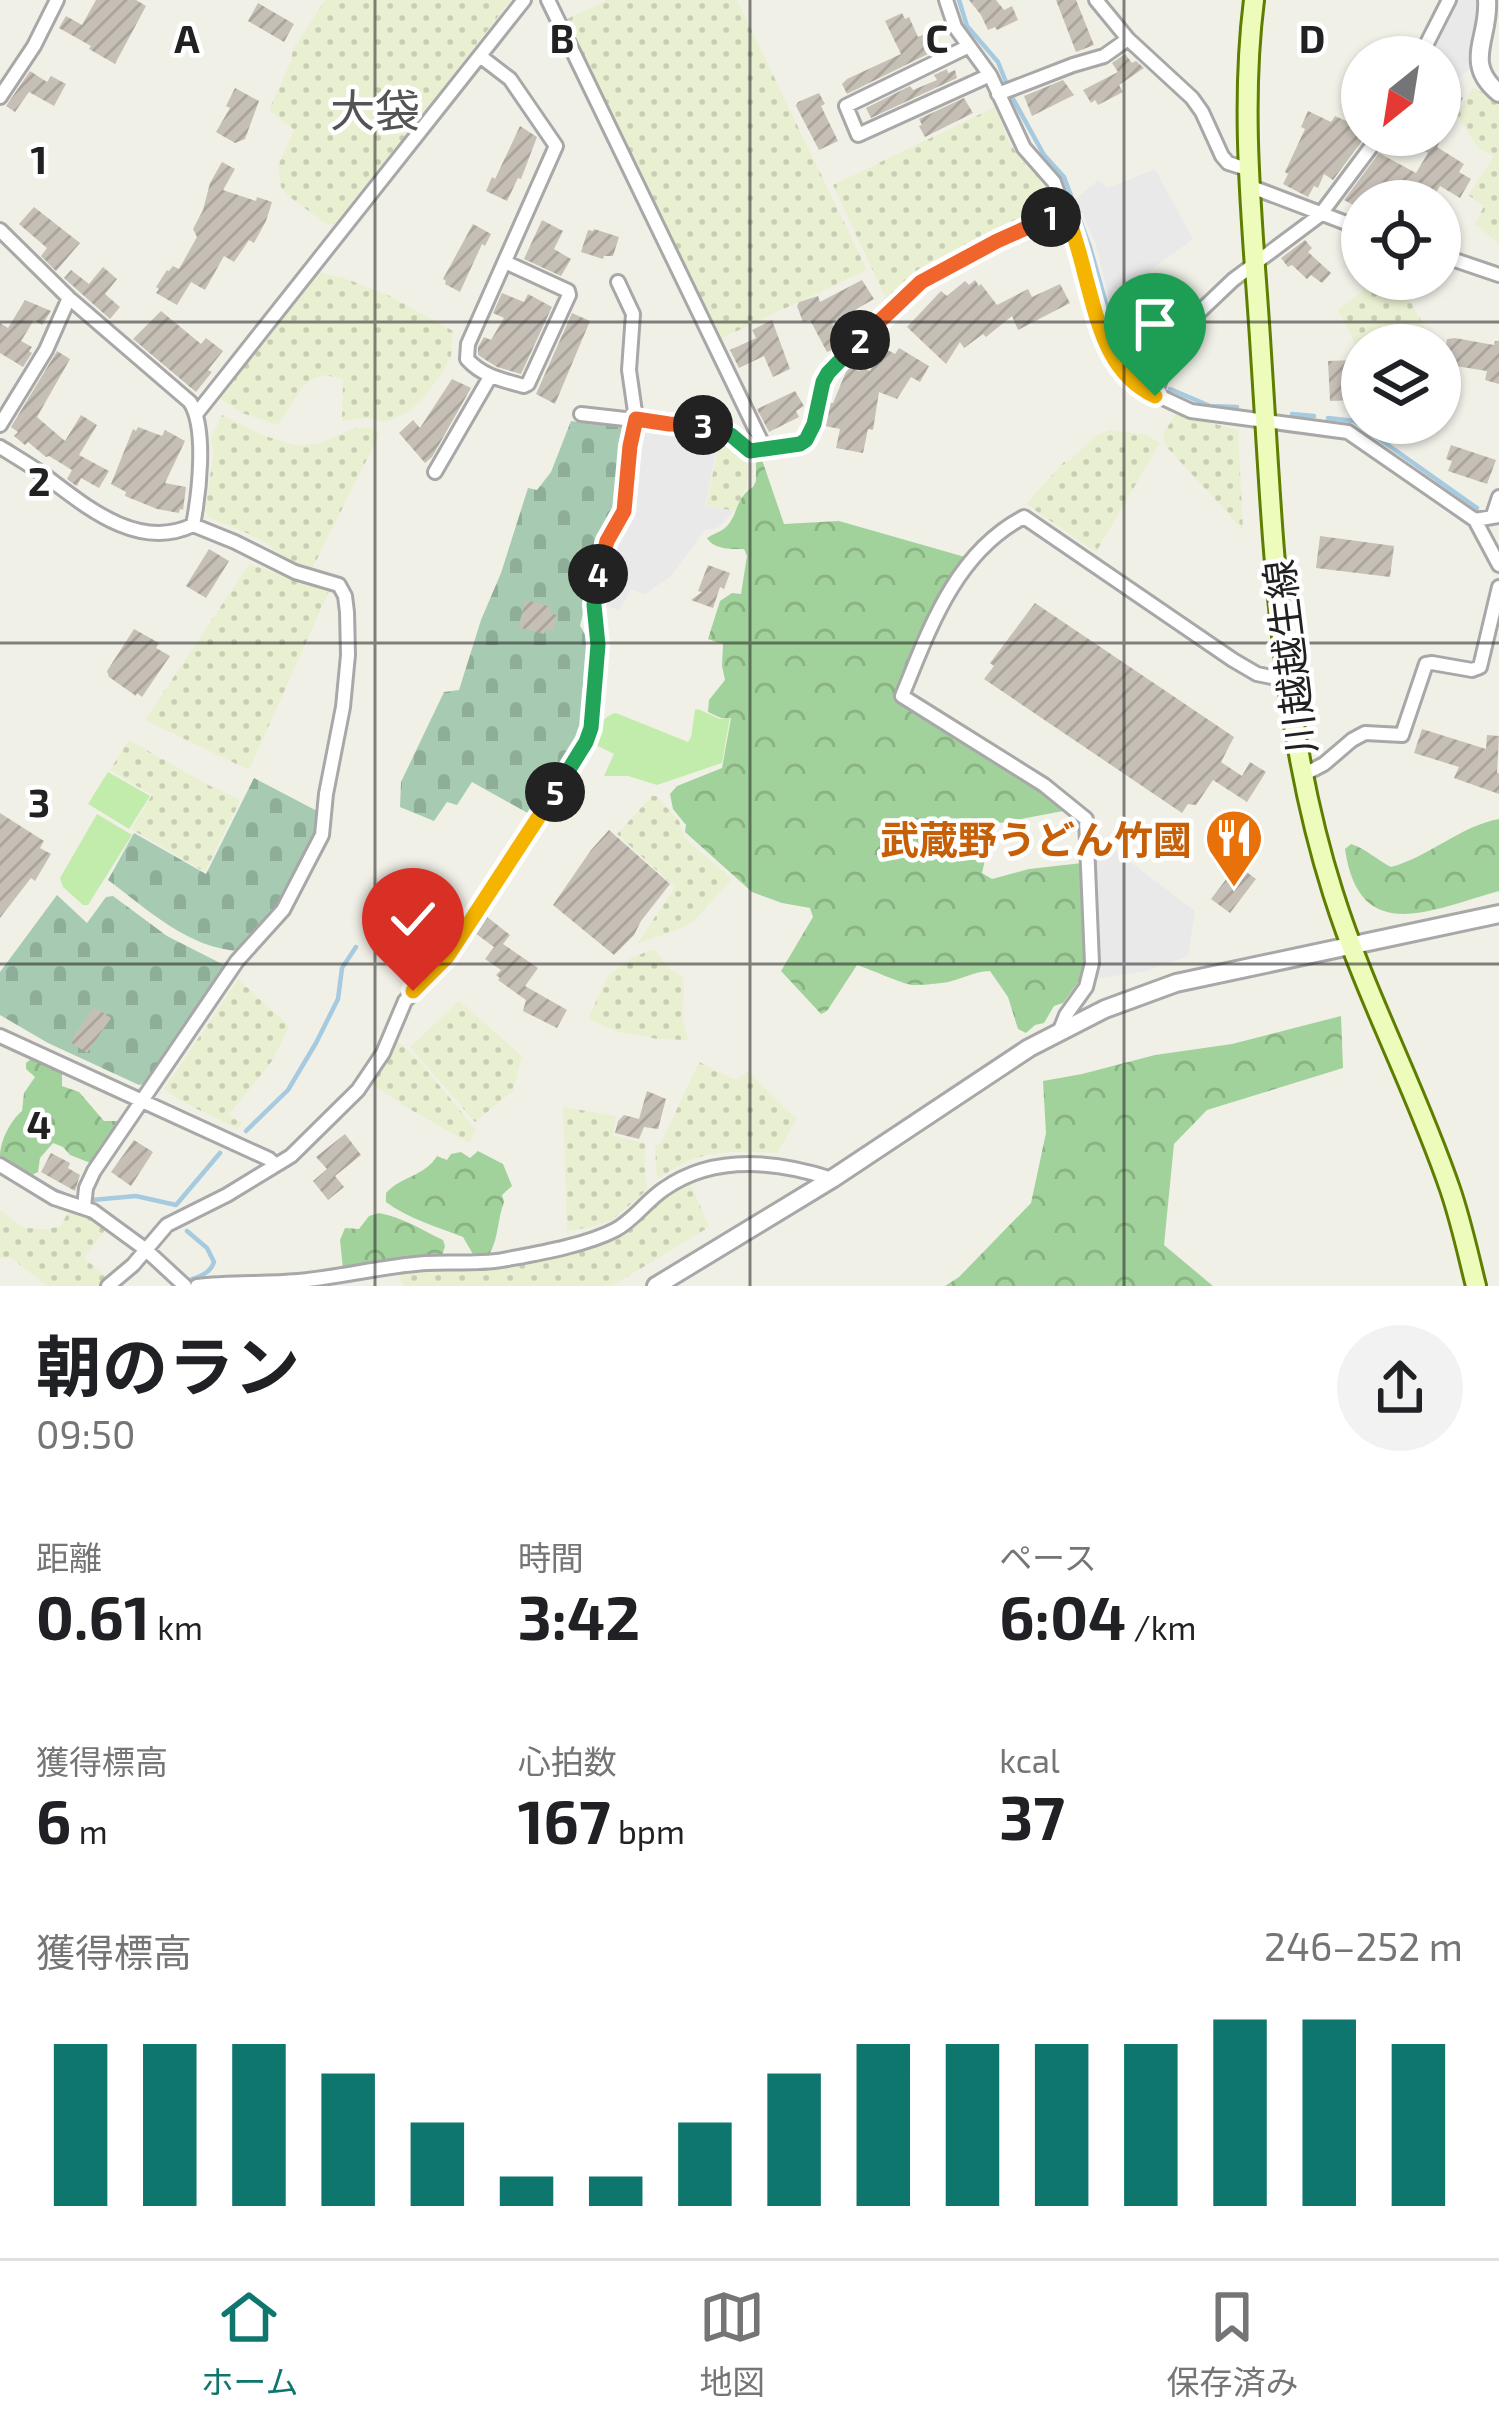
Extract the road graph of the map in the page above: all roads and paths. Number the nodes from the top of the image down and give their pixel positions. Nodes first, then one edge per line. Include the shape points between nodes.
1 (56, 0) edge
2 (524, 0) edge
3 (548, 0) edge
4 (946, 0) edge
5 (1096, 0) edge
6 (1254, 0) edge
7 (1449, 0) edge
8 (1491, 1) edge
9 (1431, 36) edge
10 (1128, 39) junction
11 (967, 47) junction
12 (480, 56) junction
13 (990, 75) junction
14 (1499, 93) edge
15 (998, 94) junction
16 (0, 97) edge
17 (1364, 156) edge
18 (1248, 178) junction
19 (1066, 210) junction
20 (1320, 215) junction
21 (1341, 222) edge
22 (0, 230) edge
23 (505, 262) junction
24 (1461, 262) edge
25 (1255, 265) junction
26 (1499, 274) edge
27 (618, 282) dead end
28 (69, 298) junction
29 (490, 376) junction
30 (1155, 396) junction
31 (197, 413) junction
32 (581, 414) dead end
33 (636, 419) junction
34 (1264, 422) junction
35 (0, 425) edge
36 (0, 446) edge
37 (764, 447) junction
38 (435, 472) dead end
39 (1499, 497) edge
40 (1496, 516) edge
41 (1475, 520) junction
42 (193, 525) junction
43 (1499, 565) edge
44 (1499, 587) edge
45 (1286, 680) junction
46 (1303, 775) junction
47 (1499, 914) edge
48 (1351, 944) junction
49 (1060, 1030) junction
50 (0, 1036) edge
51 (144, 1100) junction
52 (0, 1165) edge
53 (276, 1165) junction
54 (832, 1179) junction
55 (84, 1207) junction
56 (145, 1249) junction
57 (182, 1285) edge
58 (108, 1286) edge
59 (197, 1286) edge
60 (656, 1286) edge
61 (1476, 1286) edge

1 - 16 street
2 - 12 street
3 - 37 street
4 - 11 street
5 - 10 street
6 - 18 main road, 川越越生線
7 - 9 street
8 - 14 street via 1480,68
10 - 15 street via 1104,56
10 - 18 street via 1192,98 1222,156
11 - 13 street
11 - 13 street via 846,106 858,135
12 - 23 street via 510,79 556,146
12 - 31 street
13 - 15 street
15 - 19 street
17 - 20 street
18 - 20 street
18 - 25 main road, 川越越生線
19 - 30 street via 1106,346 1133,384
19 - 37 street via 915,286 828,373 806,440
20 - 21 street
20 - 25 street
22 - 28 street
23 - 29 street via 468,344 467,359
23 - 29 street via 569,295 528,384
24 - 26 street
25 - 30 street via 1172,338
25 - 34 main road, 川越越生線
27 - 33 street via 633,314
28 - 31 street
28 - 35 street
29 - 38 street
30 - 34 street via 1191,411
31 - 42 street
32 - 33 street
33 - 37 street via 703,424 750,451
33 - 53 street via 624,511 595,590 598,645 586,742 447,957 405,1001 373,1071
34 - 41 street via 1348,432
34 - 45 main road, 川越越生線
36 - 42 street via 102,517 142,532
39 - 40 street
40 - 41 street
41 - 43 street
42 - 51 street via 339,585 348,655 322,835 284,910 237,962
44 - 46 street via 1480,667 1426,664 1402,734 1365,733
45 - 46 main road, 川越越生線
45 - 49 street via 1233,660 1024,518 947,592 902,696 1086,819 1092,963
46 - 48 main road, 川越越生線
47 - 48 street
48 - 49 street via 1176,983
48 - 61 main road, 川越越生線 via 1450,1190
49 - 54 street
50 - 51 street
51 - 53 street
51 - 55 street via 94,1171
52 - 55 street
53 - 56 street via 166,1225
54 - 59 street via 800,1168 709,1168 661,1191 610,1233 531,1255
54 - 60 street
55 - 56 street
56 - 57 street
56 - 58 street

